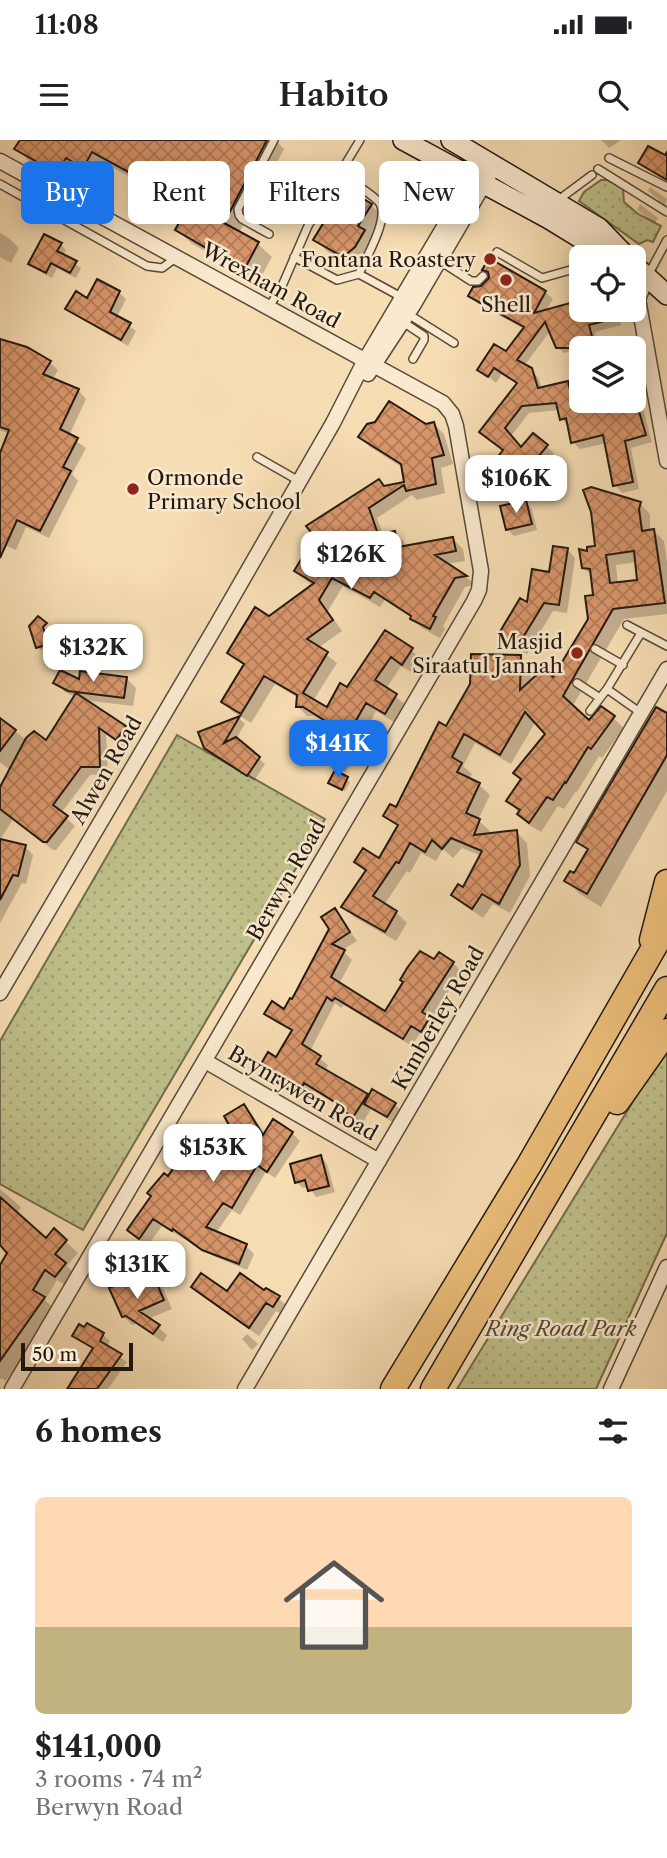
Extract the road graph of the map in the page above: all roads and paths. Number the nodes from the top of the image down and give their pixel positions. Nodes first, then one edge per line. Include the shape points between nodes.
1 (274, 140) edge
2 (360, 140) edge
3 (403, 140) edge
4 (451, 140) edge
5 (609, 158) dead end
6 (0, 161) edge
7 (349, 161) edge
8 (442, 161) edge
9 (489, 162) junction
10 (598, 169) dead end
11 (592, 175) dead end
12 (479, 178) edge
13 (479, 181) edge
14 (0, 184) edge
15 (667, 187) edge
16 (365, 191) edge
17 (556, 202) junction
18 (667, 212) edge
19 (310, 224) edge
20 (454, 224) edge
21 (457, 224) edge
22 (269, 234) dead end
23 (667, 240) edge
24 (584, 245) edge
25 (616, 245) edge
26 (497, 252) dead end
27 (177, 257) junction
28 (294, 257) junction
29 (439, 261) junction
30 (646, 264) edge
31 (569, 270) edge
32 (359, 274) junction
33 (484, 276) dead end
34 (646, 276) edge
35 (667, 295) edge
36 (269, 307) junction
37 (407, 310) junction
38 (642, 322) edge
39 (454, 343) dead end
40 (413, 359) dead end
41 (369, 364) junction
42 (257, 457) dead end
43 (667, 461) edge
44 (300, 481) junction
45 (627, 625) dead end
46 (641, 633) junction
47 (667, 646) edge
48 (596, 649) dead end
49 (623, 664) junction
50 (667, 669) edge
51 (577, 683) dead end
52 (607, 689) junction
53 (600, 698) junction
54 (590, 711) dead end
55 (641, 713) junction
56 (667, 882) edge
57 (667, 925) edge
58 (648, 958) junction
59 (667, 989) edge
60 (0, 993) edge
61 (667, 1031) edge
62 (205, 1061) junction
63 (575, 1146) junction
64 (379, 1161) junction
65 (667, 1267) edge
66 (12, 1389) edge
67 (245, 1389) edge
68 (393, 1389) edge
69 (433, 1389) edge
70 (611, 1389) edge

1 - 22 lane via 238,209 242,219
2 - 7 lane
3 - 8 main road
4 - 9 main road
5 - 15 lane
6 - 27 street, Wrexham Road
9 - 12 street, Alwen Road
9 - 17 main road
10 - 18 lane
11 - 17 lane
13 - 24 main road via 549,219
14 - 27 lane via 147,266 162,268
16 - 32 lane via 383,208 384,218
17 - 25 main road via 599,228
19 - 28 lane
20 - 37 street, Alwen Road
21 - 29 street, Alwen Road
23 - 30 lane
26 - 31 lane via 542,278
27 - 36 street, Wrexham Road
28 - 32 lane via 337,280
28 - 36 lane
29 - 33 lane via 471,281
29 - 37 street, Alwen Road
32 - 37 lane
34 - 35 main road
36 - 41 street, Wrexham Road
37 - 39 lane
37 - 40 lane via 424,336
37 - 41 street, Alwen Road
37 - 41 street, Alwen Road
38 - 43 street
41 - 44 street, Alwen Road
41 - 62 street, Berwyn Road via 438,400 454,418 480,557 479,590
42 - 44 lane
44 - 60 street, Alwen Road
45 - 46 lane
46 - 47 lane
46 - 49 lane
48 - 49 lane
49 - 52 lane
50 - 55 street, Kimberley Road
51 - 53 lane
52 - 53 lane
52 - 55 lane
53 - 54 lane
55 - 64 street, Kimberley Road
56 - 58 highway
57 - 58 highway
58 - 68 highway
59 - 63 highway
61 - 63 highway via 619,1099
62 - 64 street, Brynrywen Road
62 - 66 street, Berwyn Road
63 - 69 highway
64 - 67 street, Kimberley Road
65 - 70 street

